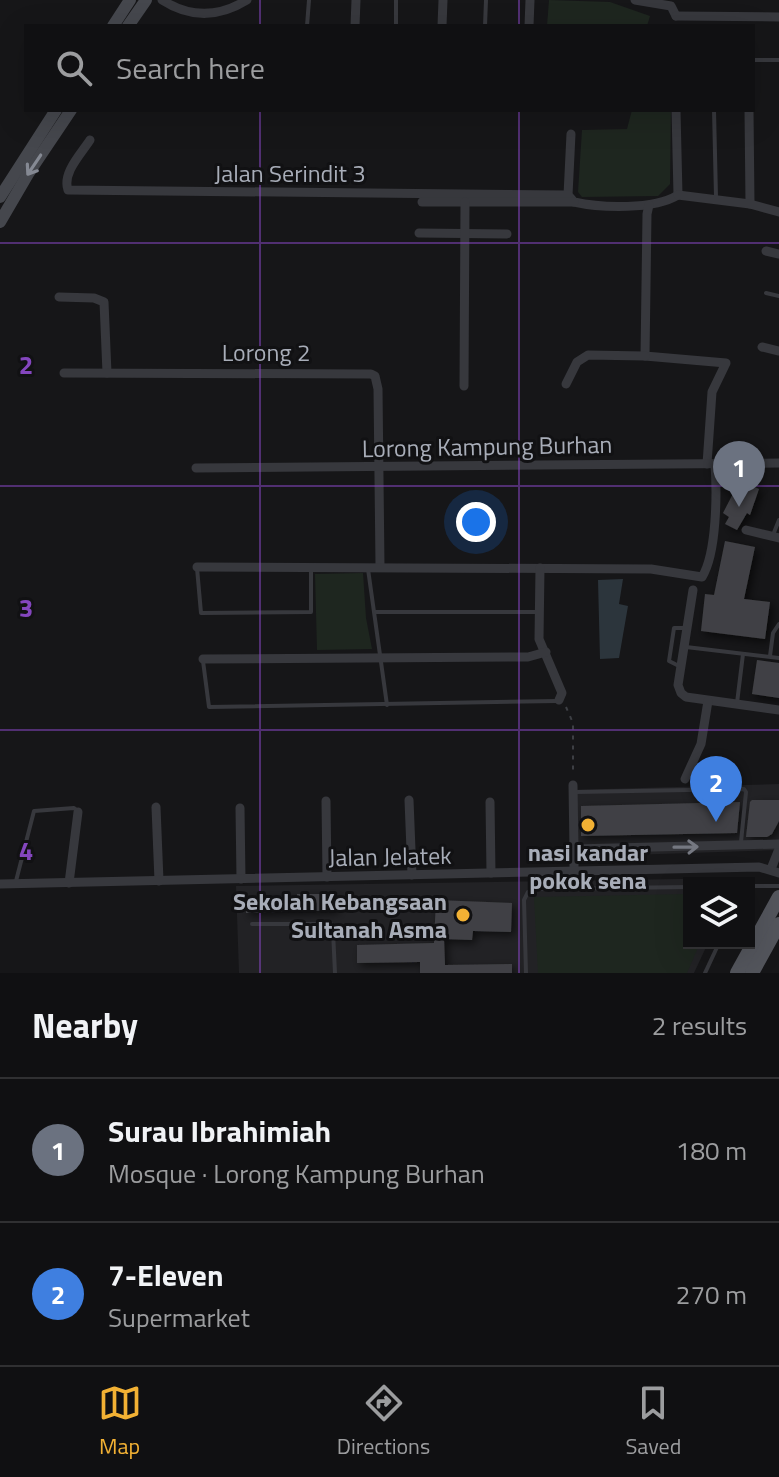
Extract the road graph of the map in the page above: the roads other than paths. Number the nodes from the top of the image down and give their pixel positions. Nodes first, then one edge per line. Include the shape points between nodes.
1 (130, 0) edge
2 (146, 0) edge
3 (162, 0) edge
4 (247, 0) edge
5 (309, 0) edge
6 (356, 0) edge
7 (396, 0) edge
8 (443, 0) edge
9 (486, 0) edge
10 (530, 0) edge
11 (635, 0) edge
12 (779, 17) edge
13 (676, 21) edge
14 (114, 24) edge
15 (129, 24) edge
16 (307, 24) edge
17 (355, 24) edge
18 (396, 24) edge
19 (442, 24) edge
20 (485, 24) edge
21 (529, 24) edge
22 (755, 60) edge
23 (779, 60) edge
24 (55, 112) edge
25 (70, 112) edge
26 (676, 112) edge
27 (714, 112) edge
28 (749, 112) edge
29 (571, 134) dead end
30 (90, 140) dead end
31 (678, 195) junction
32 (0, 197) edge
33 (571, 198) junction
34 (716, 200) junction
35 (422, 202) dead end
36 (465, 202) junction
37 (750, 204) junction
38 (649, 205) junction
39 (779, 212) edge
40 (0, 222) edge
41 (419, 233) dead end
42 (465, 234) junction
43 (507, 234) dead end
44 (766, 251) dead end
45 (779, 254) edge
46 (766, 293) dead end
47 (779, 296) edge
48 (59, 297) dead end
49 (762, 347) dead end
50 (779, 351) edge
51 (645, 356) junction
52 (64, 373) dead end
53 (107, 373) junction
54 (566, 384) dead end
55 (464, 386) dead end
56 (779, 463) edge
57 (711, 464) junction
58 (196, 468) dead end
59 (377, 468) junction
60 (779, 520) edge
61 (746, 530) dead end
62 (776, 538) edge
63 (311, 566) junction
64 (364, 566) junction
65 (380, 566) junction
66 (197, 567) joint
67 (540, 568) junction
68 (693, 590) dead end
69 (375, 612) junction
70 (539, 612) junction
71 (779, 624) edge
72 (688, 628) junction
73 (684, 646) junction
74 (546, 652) junction
75 (743, 654) junction
76 (770, 657) junction
77 (380, 658) junction
78 (779, 658) edge
79 (203, 659) joint
80 (681, 666) junction
81 (559, 700) joint
82 (708, 701) junction
83 (737, 704) junction
84 (387, 705) junction
85 (779, 710) edge
86 (685, 779) dead end
87 (573, 789) joint
88 (409, 800) dead end
89 (326, 801) dead end
90 (490, 802) dead end
91 (156, 807) dead end
92 (240, 808) dead end
93 (78, 812) joint
94 (740, 845) junction
95 (779, 846) edge
96 (574, 849) junction
97 (574, 871) junction
98 (775, 871) edge
99 (491, 873) junction
100 (412, 875) junction
101 (327, 877) junction
102 (241, 879) junction
103 (159, 881) junction
104 (69, 883) junction
105 (0, 884) edge
106 (15, 884) junction
107 (779, 886) edge
108 (683, 887) edge
109 (755, 887) edge
110 (779, 897) edge
111 (252, 924) dead end
112 (779, 924) edge
113 (716, 949) edge
114 (335, 973) edge
115 (526, 973) edge
116 (705, 973) edge
117 (737, 973) edge
118 (752, 973) edge

1 - 14 main road
2 - 15 main road
3 - 4 street via 177,10 204,14
5 - 16 lane
6 - 17 street
7 - 18 lane
8 - 19 street
9 - 20 lane
10 - 21 street
11 - 13 street via 671,6
12 - 13 street
22 - 23 lane
24 - 32 main road
25 -> 40 main road
26 - 31 street
27 - 34 lane
28 - 37 street
29 - 33 street
30 - 33 street, Jalan Serindit 3 via 70,170 68,190
31 - 34 street
31 - 38 street
33 - 36 street
33 - 38 street
34 - 37 street
35 - 36 street
36 - 42 street
37 - 39 street
38 - 51 street
41 - 42 street
42 - 43 street
42 - 55 street
44 - 45 street
46 - 47 lane
48 - 53 street via 104,302
49 - 50 street
51 - 54 street via 588,355 577,362
51 - 57 street via 726,363 710,404
52 - 53 street, Lorong 2
53 - 59 street, Lorong 2 via 371,374 378,389
56 - 57 street, Lorong Kampung Burhan
57 - 59 street, Lorong Kampung Burhan
57 - 67 street via 714,522 702,577 651,569
58 - 59 street, Lorong Kampung Burhan
59 - 65 street
60 - 62 lane
61 - 62 street
63 - 64 street
63 - 66 street
63 - 66 lane via 311,612 201,613
64 - 65 street
64 - 69 lane
65 - 67 street
67 - 70 street
68 - 72 street
69 - 70 lane
69 - 77 lane
70 - 74 street via 539,639
71 - 76 lane
72 - 73 street
72 - 80 lane via 676,626 674,631 669,661
73 - 75 lane
73 - 80 street
74 - 77 street via 528,657
74 - 81 street via 562,693
75 - 76 lane
75 - 83 lane
76 - 78 lane
77 - 79 street
77 - 84 lane
79 - 84 lane via 209,707
80 - 82 street via 681,693
81 - 84 lane
82 - 83 street
82 - 86 street via 701,744
83 - 85 street
87 - 94 lane via 746,790
87 - 96 street
88 - 100 street
89 - 101 street
90 - 99 street
91 - 103 street
92 - 102 street
93 - 104 street
93 - 106 lane via 34,811
94 - 95 street
96 -> 94 street
95 - 98 street
96 - 97 street
97 - 98 street, Jalan Jelatek
97 - 99 street, Jalan Jelatek
99 - 100 street, Jalan Jelatek
100 - 101 street, Jalan Jelatek
101 - 102 street, Jalan Jelatek
102 - 103 street, Jalan Jelatek
103 - 104 street, Jalan Jelatek
104 - 106 street, Jalan Jelatek
105 - 106 street, Jalan Jelatek
107 - 109 lane
108 - 115 lane via 528,892
110 - 117 main road
111 - 114 lane via 331,924
112 - 118 main road
113 - 116 lane

